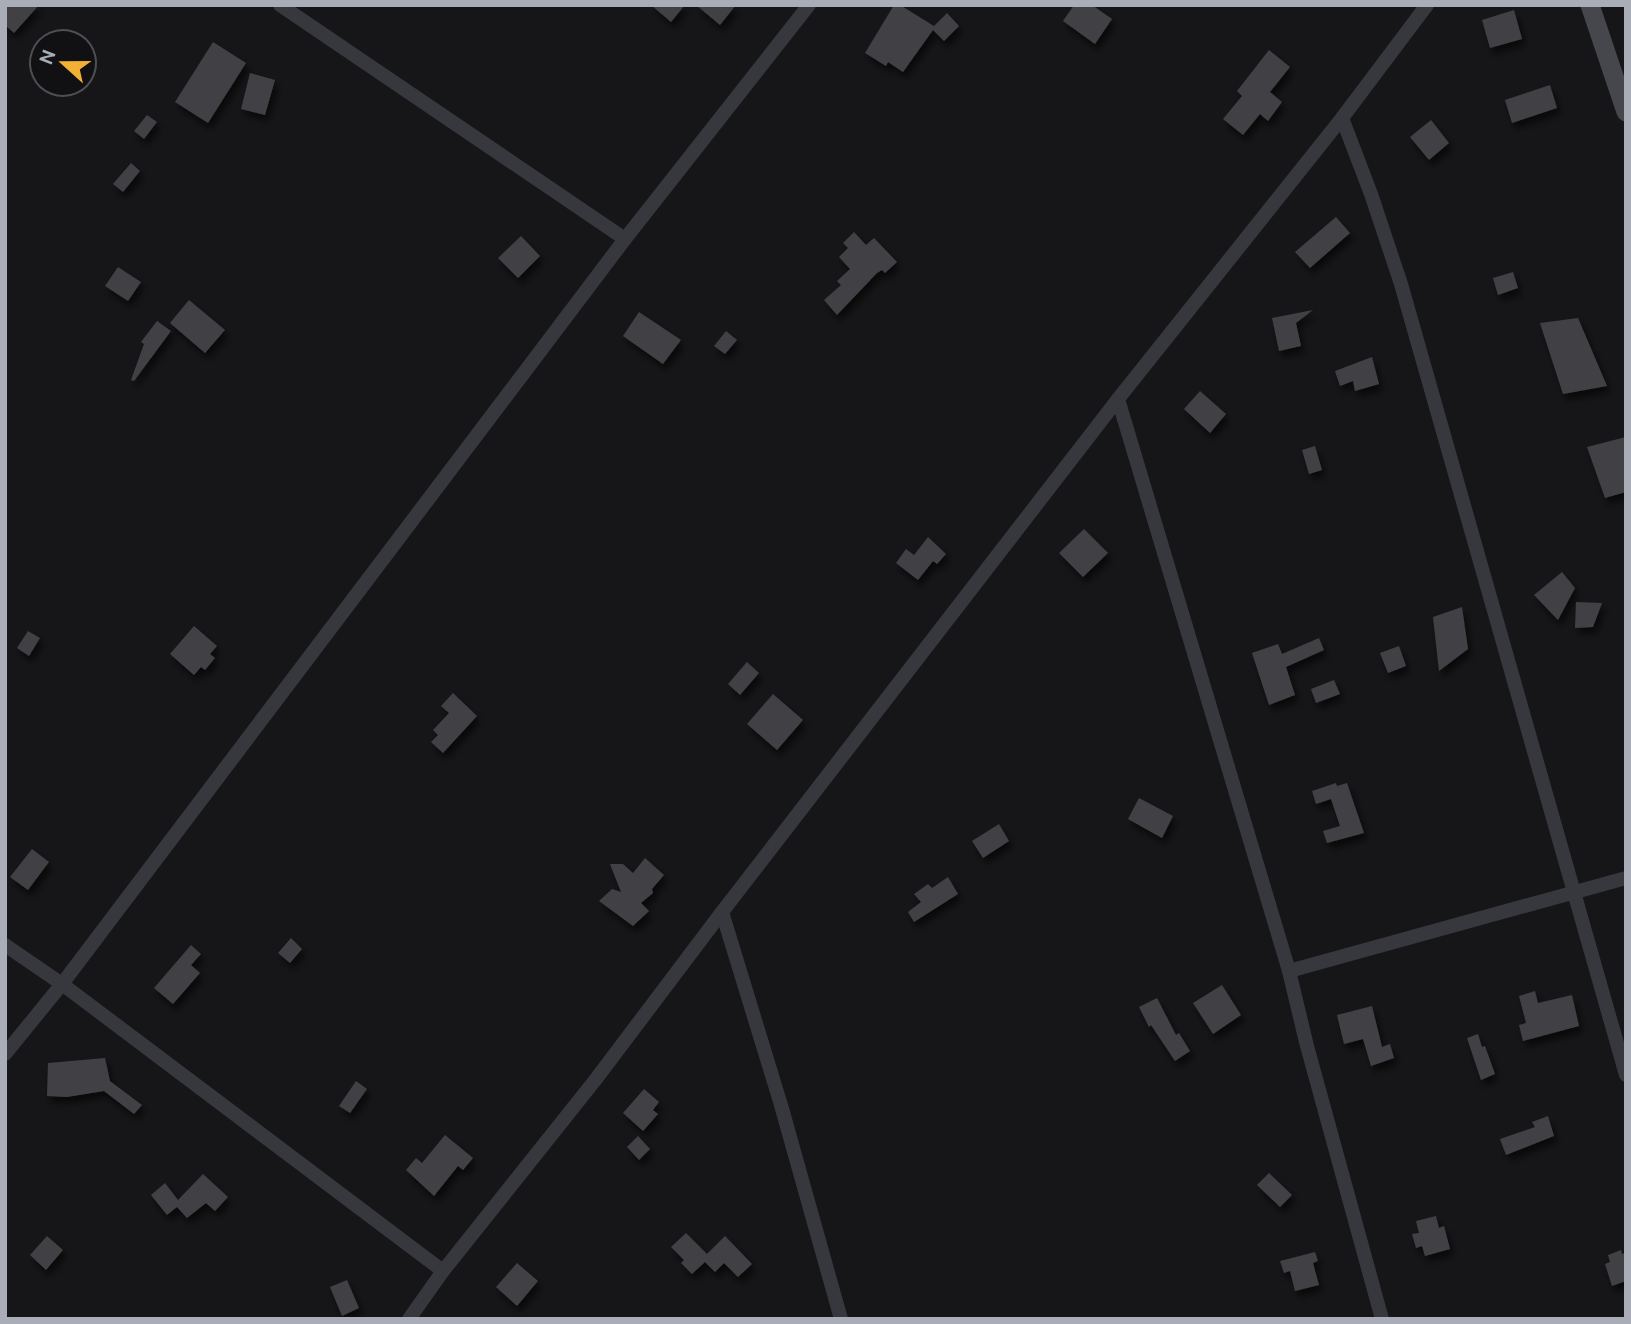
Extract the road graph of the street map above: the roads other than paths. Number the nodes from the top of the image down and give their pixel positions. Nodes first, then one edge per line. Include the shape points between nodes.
1 (280, 5) edge
2 (809, 5) edge
3 (1427, 5) edge
4 (1590, 5) edge
5 (1625, 103) edge
6 (1342, 118) junction
7 (625, 239) junction
8 (1118, 399) junction
9 (1626, 877) edge
10 (1574, 891) junction
11 (722, 912) junction
12 (5, 945) edge
13 (1289, 971) junction
14 (62, 984) junction
15 (5, 1054) edge
16 (1626, 1075) edge
17 (443, 1271) junction
18 (409, 1319) edge
19 (841, 1319) edge
20 (1382, 1319) edge

1 - 7 street
2 - 7 street
3 - 6 street
4 - 5 main road
6 - 8 street
6 - 10 street via 1401,284
7 - 14 street
8 - 11 street
8 - 13 street
9 - 10 street
10 - 13 street
10 - 16 street
11 - 17 street
11 - 19 street
12 - 14 street
13 - 20 street
14 - 15 street
14 - 17 street
17 - 18 street

